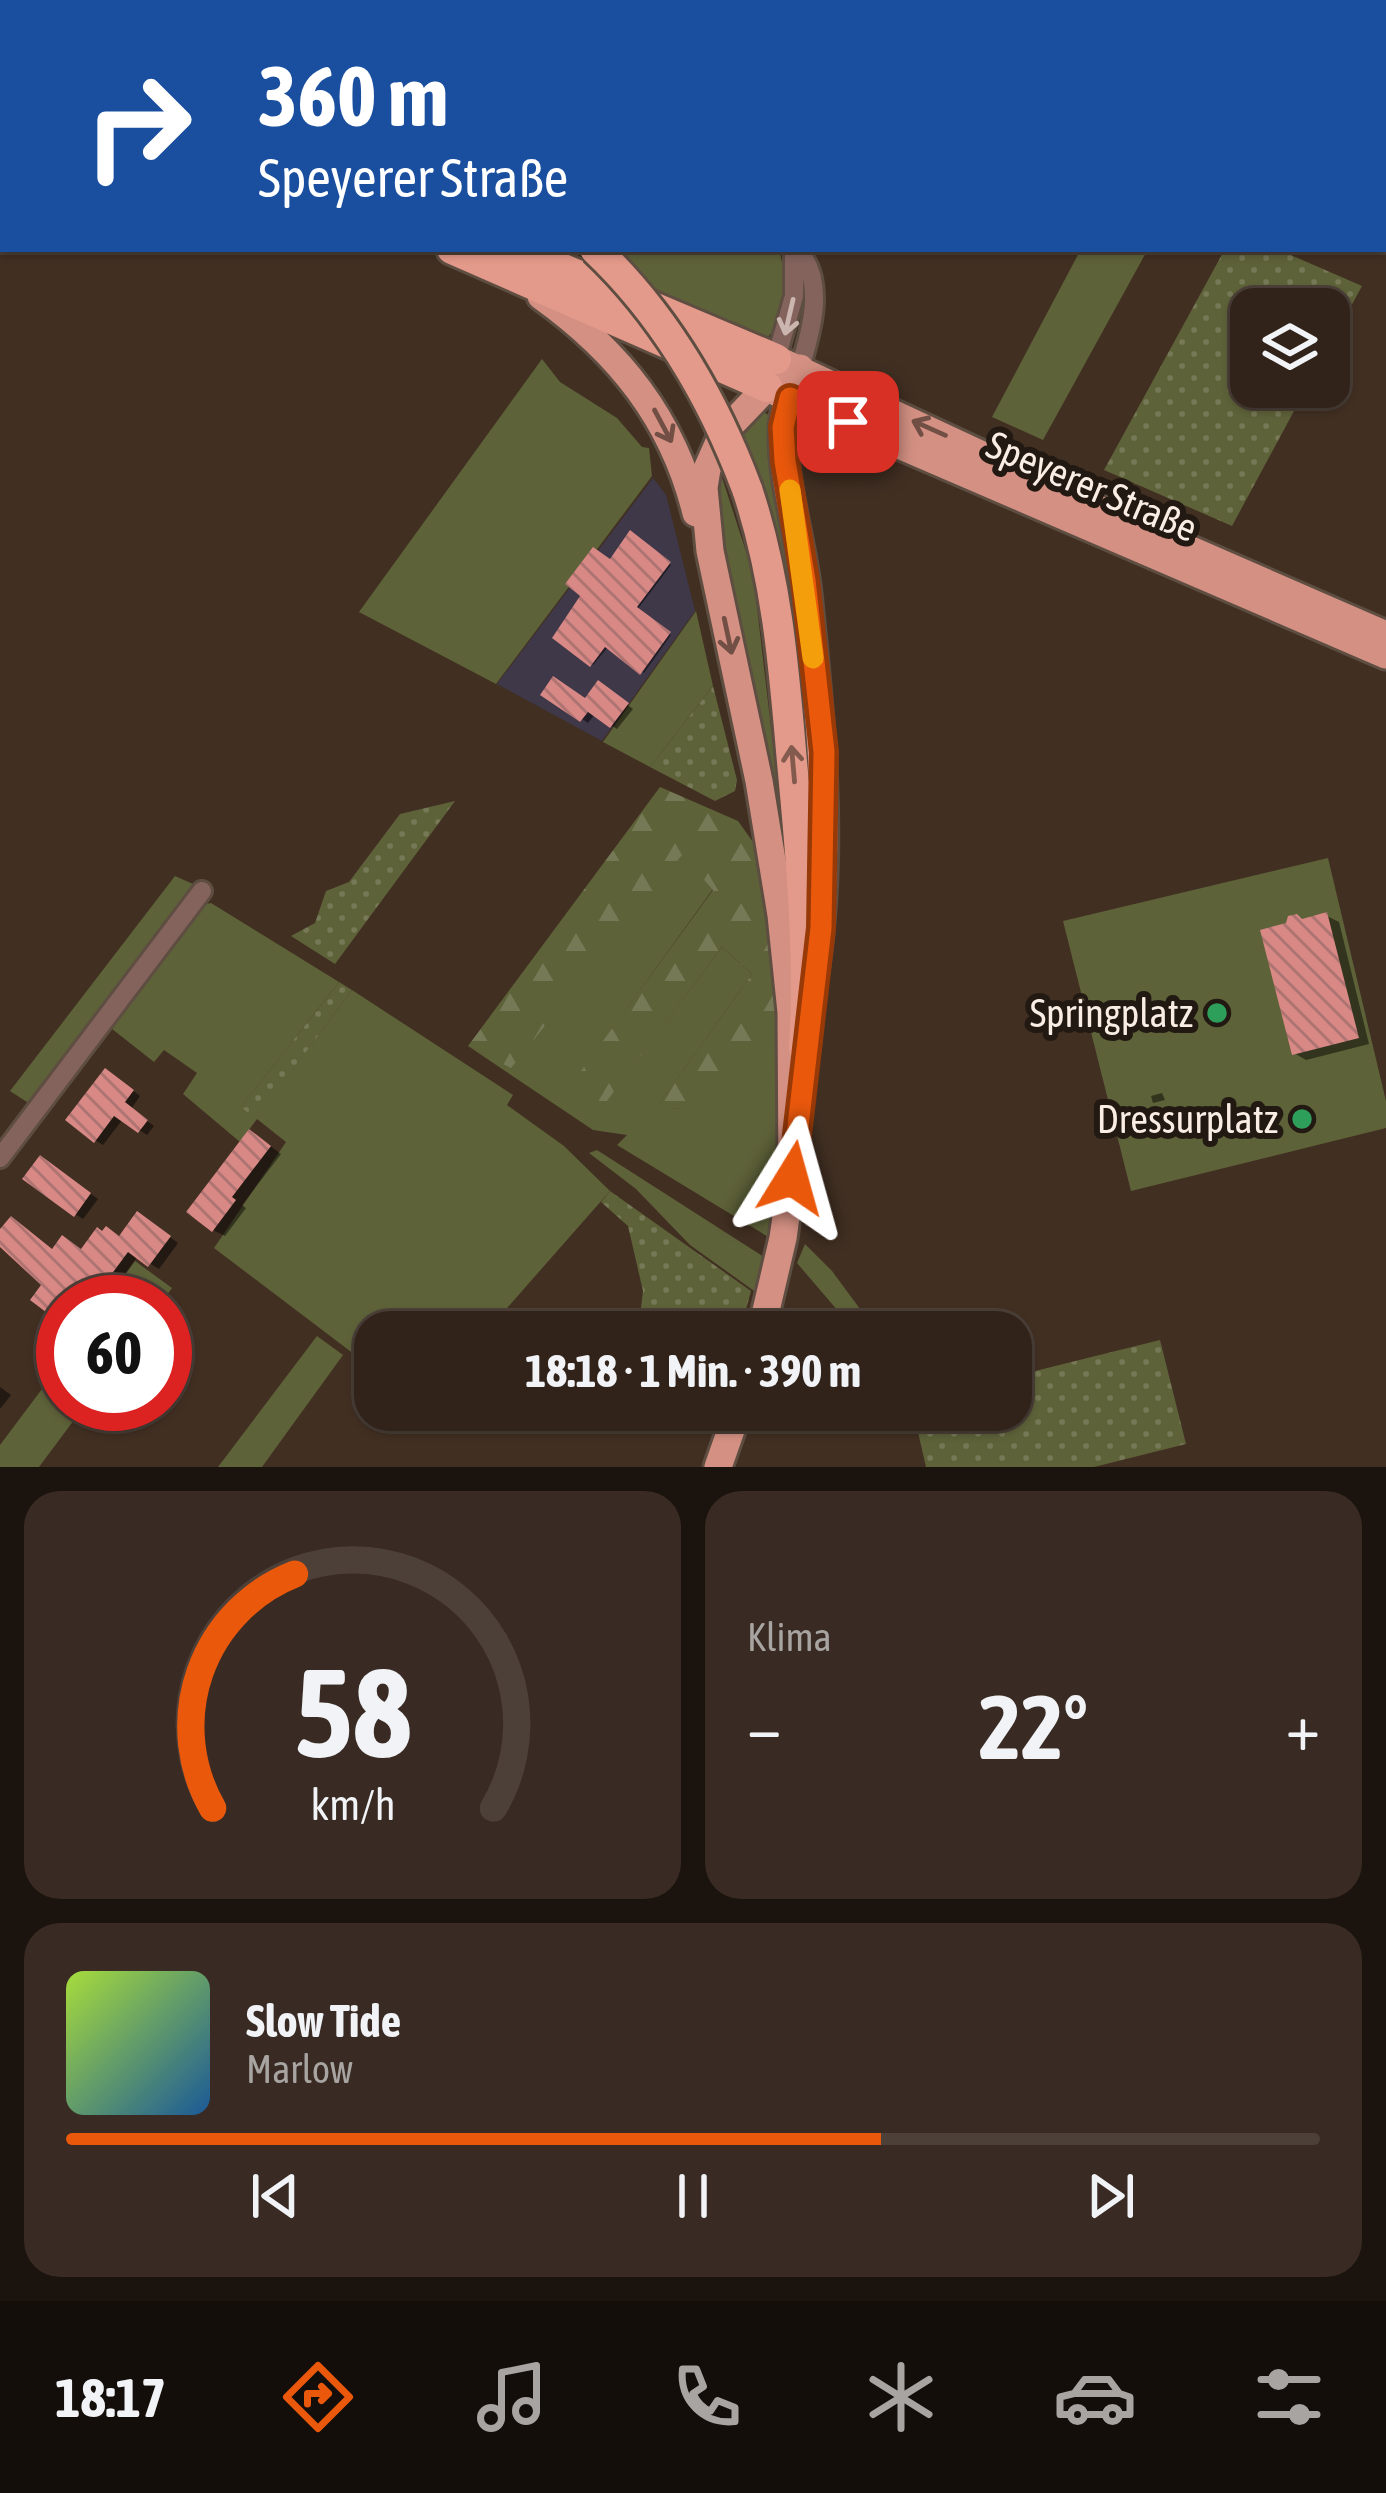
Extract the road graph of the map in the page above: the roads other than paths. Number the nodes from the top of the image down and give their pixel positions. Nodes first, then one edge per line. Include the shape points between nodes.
1 (467, 252) edge
2 (598, 252) edge
3 (795, 252) edge
4 (515, 262) edge
5 (783, 378) junction
6 (710, 551) junction
7 (1386, 635) edge
8 (1386, 656) edge
9 (202, 891) dead end
10 (804, 1048) junction
11 (0, 1158) edge
12 (792, 1171) junction
13 (766, 1311) edge
14 (731, 1431) edge
15 (718, 1467) edge

1 - 4 highway
10 -> 2 highway, bridge via 806,933 783,656 765,550 748,489 689,363
3 - 5 street
4 - 5 highway
4 -> 6 main road via 628,371 658,414
5 - 6 main road via 723,434 707,469
7 -> 5 main road, Speyerer Straße
5 - 8 main road, Speyerer Straße
5 - 10 main road via 785,461 824,752 821,928
6 -> 12 main road via 781,915
9 - 11 street
10 - 12 main road
12 - 13 main road
14 - 15 main road

